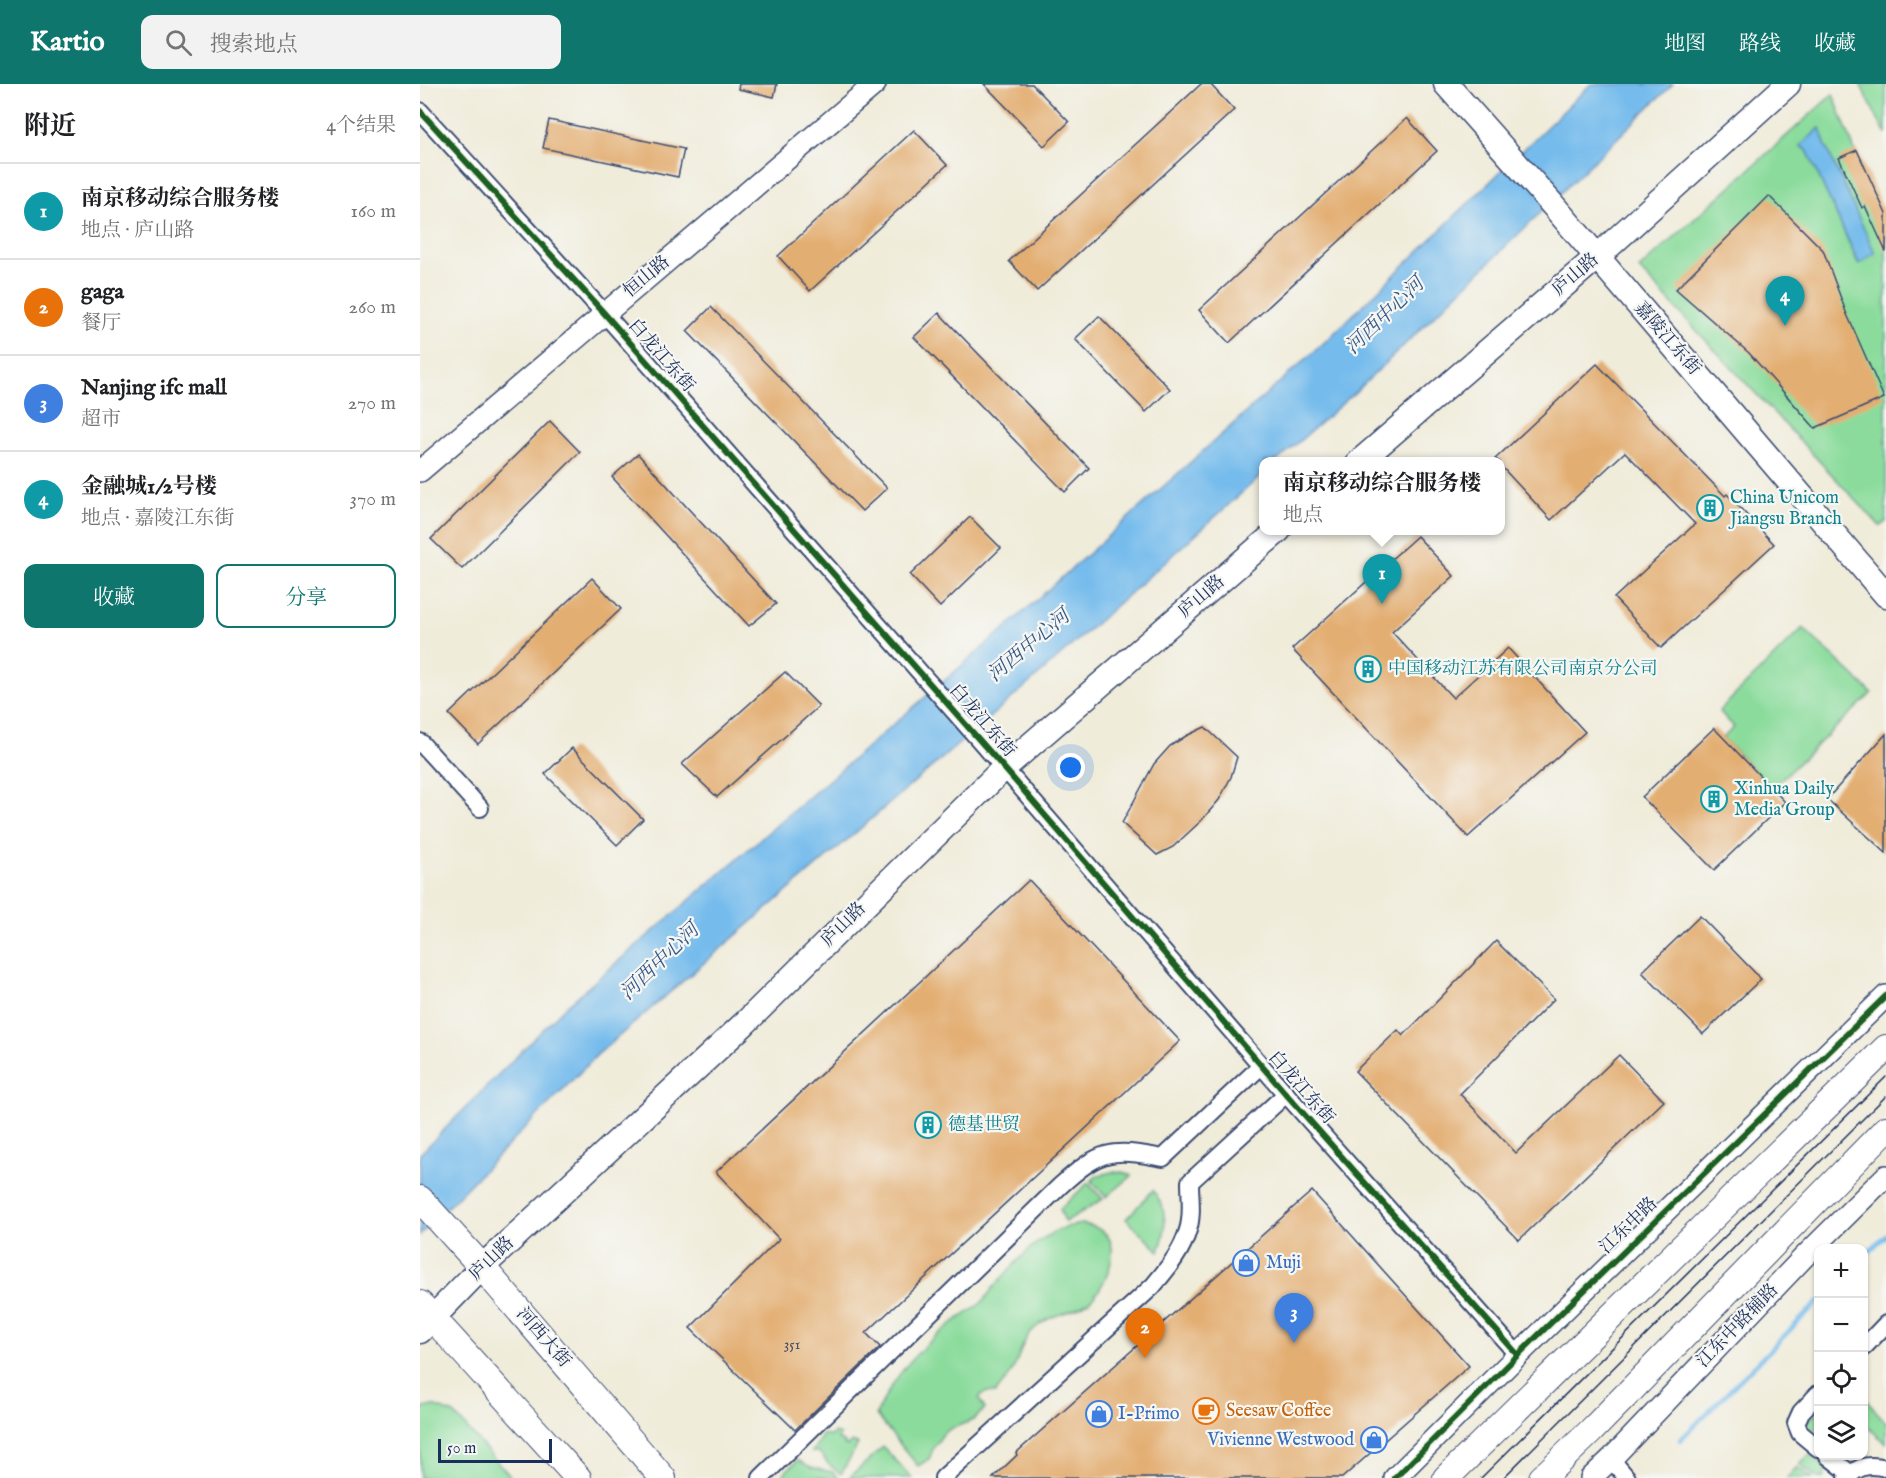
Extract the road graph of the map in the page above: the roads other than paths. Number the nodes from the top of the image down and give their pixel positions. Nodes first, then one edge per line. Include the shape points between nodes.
1 (875, 84) edge
2 (1446, 84) edge
3 (1788, 84) edge
4 (420, 111) edge
5 (1597, 257) junction
6 (604, 313) junction
7 (1365, 457) edge
8 (420, 471) edge
9 (1274, 535) edge
10 (1886, 595) edge
11 (420, 742) edge
12 (1004, 768) junction
13 (480, 808) dead end
14 (1886, 996) edge
15 (1886, 1048) edge
16 (1262, 1066) junction
17 (1286, 1094) junction
18 (1886, 1129) edge
19 (1886, 1176) edge
20 (427, 1207) edge
21 (482, 1267) junction
22 (424, 1318) edge
23 (1886, 1324) edge
24 (1868, 1342) edge
25 (1518, 1355) junction
26 (1814, 1398) edge
27 (1814, 1445) edge
28 (1611, 1459) junction
29 (1833, 1460) edge
30 (1886, 1468) edge
31 (1849, 1476) edge
32 (578, 1478) edge
33 (663, 1478) edge
34 (761, 1478) edge
35 (943, 1478) edge
36 (1395, 1478) edge
37 (1446, 1478) edge
38 (1542, 1478) edge
39 (1591, 1478) edge
40 (1628, 1478) edge

1 - 6 street, 恒山路
2 - 5 main road, 嘉陵江东街
3 - 5 main road, 庐山路
4 - 6 street, 白龙江东街
5 - 7 main road, 庐山路
5 - 10 main road, 嘉陵江东街
6 - 8 street, 恒山路
6 - 12 street, 白龙江东街
9 - 12 main road, 庐山路
11 - 13 street
12 - 16 street, 白龙江东街
12 - 21 main road, 庐山路 via 745,1023
14 - 25 street, 江东中路
15 - 37 main road
16 - 17 street, 白龙江东街
16 - 34 street via 1163,1158 1108,1153 1083,1166
17 - 25 street, 白龙江东街
17 - 35 street via 1190,1182 1189,1229 1173,1263 1153,1286
18 - 38 main road
19 - 28 street, 江东中路辅路
20 - 21 main road, 河西大街
21 - 22 main road, 庐山路
21 - 33 main road, 河西大街
22 - 32 main road
23 - 24 street
25 - 36 street, 江东中路
26 - 27 street via 1800,1412 1796,1423 1800,1433
28 - 39 street, 江东中路辅路
28 - 40 street
29 - 31 street
30 - 31 street via 1872,1464

